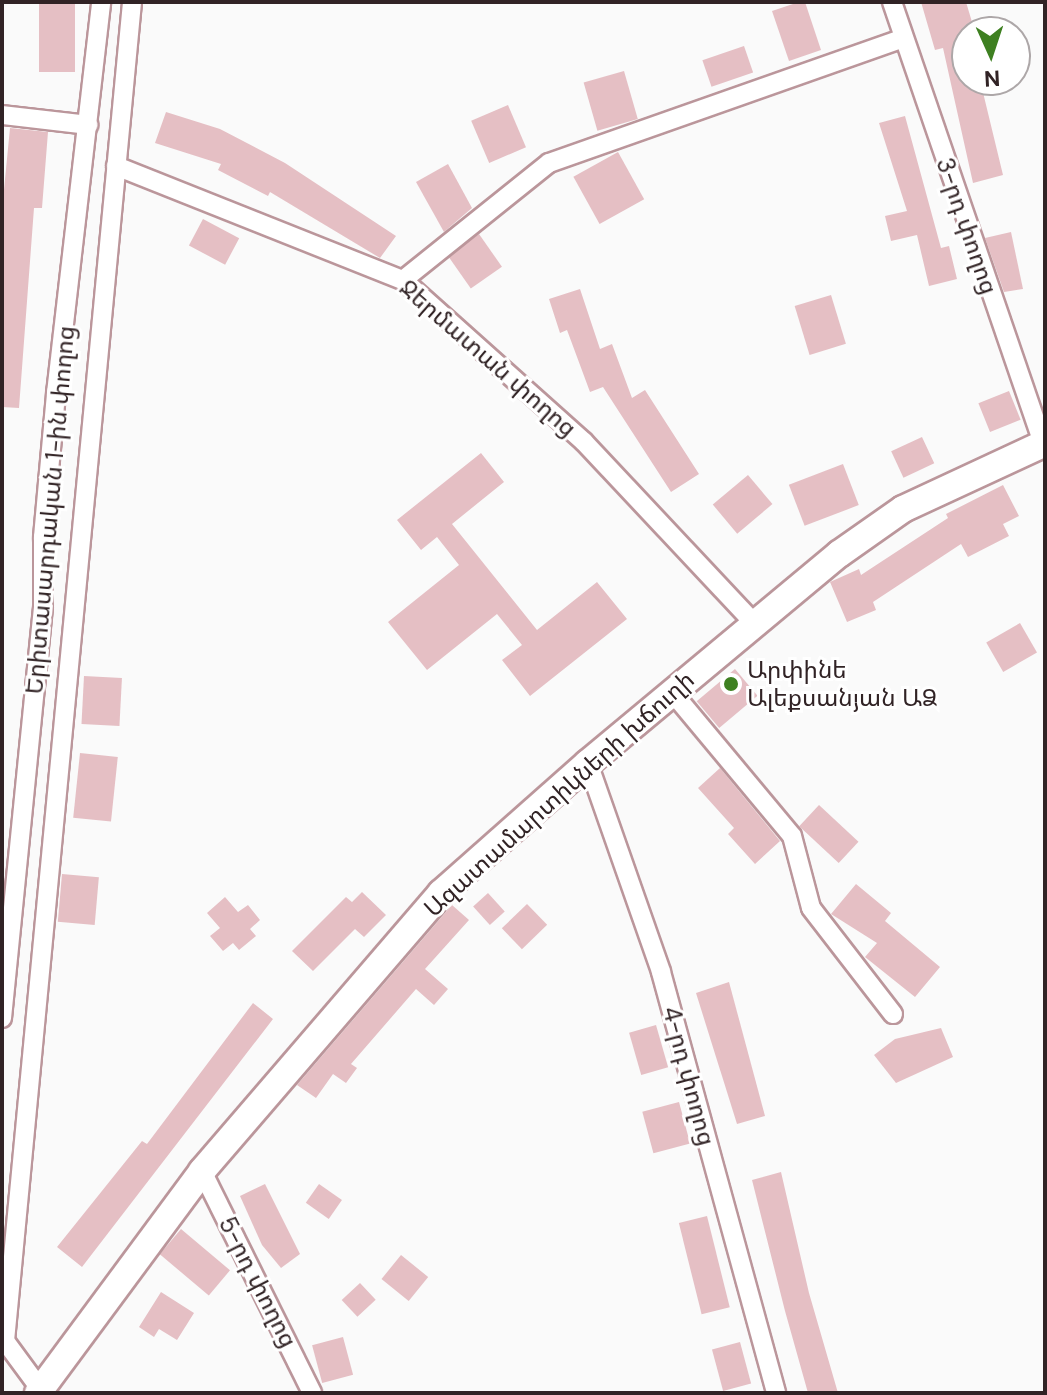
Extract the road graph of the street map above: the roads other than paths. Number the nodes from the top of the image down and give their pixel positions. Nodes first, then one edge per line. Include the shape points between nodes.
1 (101, 2) edge
2 (132, 2) edge
3 (892, 2) edge
4 (904, 38) junction
5 (2, 115) edge
6 (88, 125) junction
7 (116, 166) junction
8 (403, 280) junction
9 (1044, 445) edge
10 (754, 623) junction
11 (672, 692) junction
12 (588, 763) junction
13 (893, 1014) dead end
14 (2, 1018) edge
15 (202, 1171) junction
16 (40, 1391) edge
17 (312, 1393) edge
18 (776, 1393) edge

1 - 6 street, Երիտասարդական 1-ին փողոց
2 - 7 street
3 - 4 street, 3-րդ փողոց
4 - 8 street via 549,163
4 - 9 street, 3-րդ փողոց
5 - 6 street
6 - 14 street, Երիտասարդական 1-ին փողոց via 56,393 43,537 43,606
7 - 8 street, Ջերմատան փողոց
7 - 16 street via 5,1341
8 - 10 street, Ջերմատան փողոց via 584,442
9 - 10 main road, Ազատամարտիկների խճուղի via 903,509
10 - 11 main road, Ազատամարտիկների խճուղի
11 - 12 main road, Ազատամարտիկների խճուղի
11 - 13 street via 792,836 811,908
12 - 15 main road, Ազատամարտիկների խճուղի via 441,893
12 - 18 street, 4-րդ փողոց via 661,972
15 - 16 main road, Ազատամարտիկների խճուղի
15 - 17 street, 5-րդ փողոց

